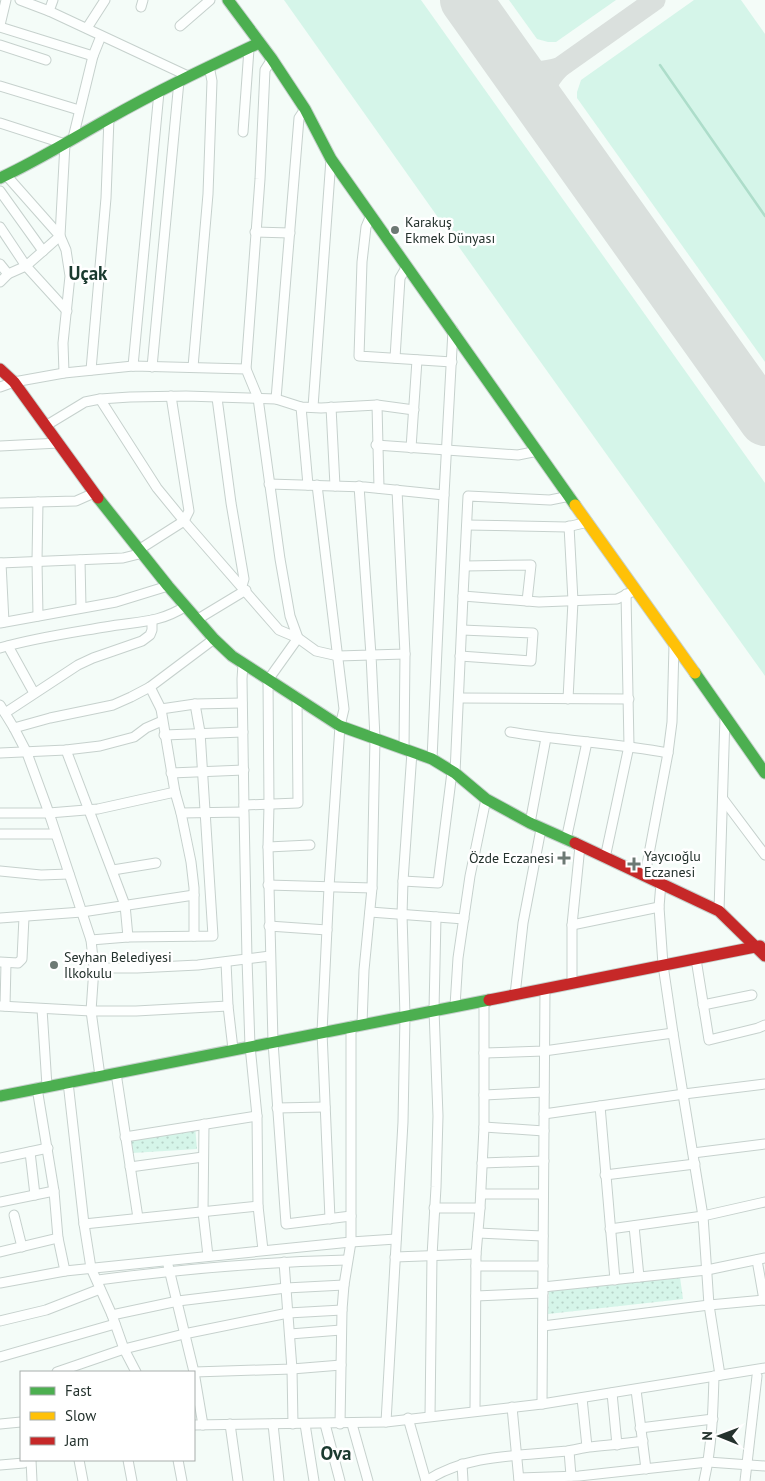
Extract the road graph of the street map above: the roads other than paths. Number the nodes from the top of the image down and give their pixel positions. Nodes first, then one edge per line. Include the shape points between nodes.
1 (6, 0) edge
2 (20, 0) edge
3 (53, 0) edge
4 (105, 0) edge
5 (210, 0) edge
6 (228, 0) edge
7 (49, 11) junction
8 (0, 26) edge
9 (180, 26) dead end
10 (87, 28) junction
11 (101, 36) junction
12 (0, 45) edge
13 (254, 46) junction
14 (93, 56) junction
15 (272, 59) junction
16 (46, 60) dead end
17 (209, 66) junction
18 (184, 79) junction
19 (0, 86) edge
20 (158, 92) junction
21 (305, 109) junction
22 (80, 110) junction
23 (109, 118) junction
24 (0, 123) edge
25 (243, 132) dead end
26 (69, 141) junction
27 (332, 159) junction
28 (3, 177) edge
29 (0, 191) edge
30 (371, 215) junction
31 (0, 227) edge
32 (255, 232) junction
33 (290, 233) junction
34 (60, 236) junction
35 (43, 251) junction
36 (0, 264) edge
37 (26, 266) junction
38 (407, 266) junction
39 (8, 274) junction
40 (0, 282) edge
41 (67, 311) junction
42 (453, 330) junction
43 (395, 358) junction
44 (417, 360) junction
45 (452, 362) junction
46 (133, 366) junction
47 (152, 366) junction
48 (193, 367) junction
49 (0, 369) edge
50 (246, 369) junction
51 (91, 370) junction
52 (64, 373) junction
53 (14, 382) junction
54 (0, 387) edge
55 (171, 396) junction
56 (217, 398) junction
57 (258, 398) junction
58 (100, 399) junction
59 (276, 399) junction
60 (376, 405) junction
61 (301, 407) junction
62 (331, 407) junction
63 (313, 408) junction
64 (414, 410) junction
65 (47, 425) junction
66 (59, 443) junction
67 (376, 445) junction
68 (0, 446) edge
69 (411, 448) junction
70 (446, 451) junction
71 (538, 451) junction
72 (269, 484) junction
73 (308, 485) junction
74 (317, 485) junction
75 (335, 486) junction
76 (359, 486) junction
77 (379, 488) junction
78 (397, 490) junction
79 (94, 493) junction
80 (444, 495) junction
81 (570, 496) junction
82 (38, 502) junction
83 (0, 503) edge
84 (184, 521) junction
85 (588, 522) junction
86 (467, 525) junction
87 (569, 526) junction
88 (142, 551) junction
89 (80, 560) junction
90 (37, 561) junction
91 (0, 563) edge
92 (465, 566) junction
93 (168, 586) junction
94 (244, 588) junction
95 (631, 592) junction
96 (463, 596) junction
97 (527, 601) junction
98 (573, 601) junction
99 (186, 606) junction
100 (81, 607) junction
101 (2, 609) edge
102 (38, 616) junction
103 (198, 619) junction
104 (152, 620) junction
105 (2, 623) edge
106 (462, 630) junction
107 (298, 638) junction
108 (214, 639) junction
109 (674, 645) junction
110 (4, 647) edge
111 (371, 654) junction
112 (405, 654) junction
113 (338, 656) junction
114 (460, 656) junction
115 (243, 664) junction
116 (268, 680) junction
117 (150, 687) junction
118 (34, 693) junction
119 (297, 698) junction
120 (459, 698) junction
121 (568, 699) junction
122 (629, 699) junction
123 (242, 703) junction
124 (195, 704) junction
125 (2, 709) edge
126 (161, 710) junction
127 (725, 716) junction
128 (162, 721) junction
129 (340, 726) junction
130 (14, 728) junction
131 (200, 732) junction
132 (243, 732) junction
133 (510, 732) dead end
134 (164, 735) junction
135 (375, 738) junction
136 (546, 738) junction
137 (587, 742) junction
138 (629, 746) junction
139 (66, 750) junction
140 (408, 750) junction
141 (0, 753) edge
142 (27, 753) junction
143 (668, 753) junction
144 (432, 759) junction
145 (244, 770) junction
146 (203, 771) junction
147 (454, 772) junction
148 (171, 773) junction
149 (765, 773) edge
150 (175, 792) junction
151 (486, 799) junction
152 (723, 799) junction
153 (269, 805) junction
154 (244, 808) junction
155 (88, 809) junction
156 (49, 813) junction
157 (181, 813) junction
158 (205, 813) junction
159 (0, 814) edge
160 (530, 823) junction
161 (541, 829) junction
162 (0, 834) edge
163 (55, 834) junction
164 (566, 840) junction
165 (310, 845) dead end
166 (580, 846) junction
167 (268, 847) junction
168 (765, 855) edge
169 (605, 858) junction
170 (156, 863) dead end
171 (113, 870) junction
172 (0, 871) edge
173 (69, 874) junction
174 (645, 875) junction
175 (403, 882) junction
176 (661, 883) junction
177 (268, 885) junction
178 (329, 887) junction
179 (372, 888) junction
180 (194, 895) junction
181 (125, 905) junction
182 (659, 907) junction
183 (82, 912) junction
184 (370, 912) junction
185 (718, 912) junction
186 (402, 915) junction
187 (24, 917) junction
188 (436, 917) junction
189 (0, 918) edge
190 (464, 919) junction
191 (572, 925) junction
192 (269, 926) junction
193 (327, 930) junction
194 (194, 936) junction
195 (128, 937) junction
196 (91, 940) junction
197 (760, 946) edge
198 (270, 956) junction
199 (765, 956) edge
200 (247, 958) junction
201 (696, 958) junction
202 (226, 962) junction
203 (3, 963) edge
204 (664, 965) junction
205 (94, 968) junction
206 (572, 984) junction
207 (545, 989) junction
208 (514, 995) junction
209 (752, 995) dead end
210 (484, 1000) junction
211 (703, 1004) junction
212 (2, 1006) edge
213 (228, 1006) junction
214 (456, 1006) junction
215 (42, 1009) junction
216 (434, 1010) junction
217 (91, 1011) junction
218 (405, 1016) junction
219 (357, 1025) junction
220 (765, 1025) edge
221 (322, 1032) junction
222 (673, 1033) junction
223 (272, 1042) junction
224 (250, 1046) junction
225 (233, 1049) junction
226 (544, 1050) junction
227 (484, 1053) junction
228 (116, 1073) junction
229 (100, 1076) junction
230 (68, 1082) junction
231 (765, 1084) edge
232 (42, 1087) junction
233 (544, 1092) junction
234 (684, 1094) junction
235 (484, 1095) junction
236 (0, 1096) edge
237 (600, 1106) junction
238 (325, 1107) junction
239 (277, 1108) junction
240 (544, 1114) junction
241 (257, 1116) junction
242 (204, 1124) junction
243 (484, 1127) junction
244 (544, 1131) junction
245 (125, 1137) junction
246 (765, 1144) edge
247 (48, 1148) junction
248 (30, 1152) junction
249 (693, 1153) junction
250 (0, 1158) edge
251 (203, 1158) junction
252 (544, 1161) junction
253 (482, 1163) junction
254 (695, 1164) junction
255 (130, 1167) junction
256 (605, 1174) junction
257 (54, 1191) junction
258 (481, 1194) junction
259 (543, 1194) junction
260 (35, 1195) junction
261 (0, 1202) edge
262 (765, 1202) edge
263 (258, 1206) junction
264 (434, 1208) junction
265 (480, 1208) junction
266 (203, 1212) junction
267 (14, 1215) dead end
268 (351, 1216) junction
269 (703, 1216) junction
270 (138, 1218) junction
271 (330, 1219) junction
272 (84, 1224) junction
273 (634, 1226) junction
274 (610, 1229) junction
275 (478, 1233) junction
276 (543, 1236) junction
277 (58, 1238) junction
278 (396, 1239) junction
279 (351, 1242) junction
280 (22, 1247) junction
281 (263, 1250) junction
282 (0, 1252) edge
283 (476, 1254) junction
284 (208, 1256) junction
285 (432, 1256) junction
286 (395, 1257) junction
287 (761, 1259) edge
288 (167, 1260) junction
289 (347, 1260) junction
290 (284, 1262) junction
291 (476, 1266) junction
292 (543, 1266) junction
293 (91, 1268) junction
294 (170, 1270) junction
295 (707, 1270) junction
296 (65, 1271) junction
297 (639, 1277) junction
298 (615, 1280) junction
299 (0, 1283) edge
300 (99, 1284) junction
301 (344, 1285) junction
302 (286, 1288) junction
303 (543, 1290) junction
304 (476, 1296) junction
305 (765, 1300) edge
306 (178, 1301) junction
307 (709, 1305) junction
308 (342, 1310) junction
309 (288, 1313) junction
310 (113, 1319) junction
311 (0, 1322) edge
312 (542, 1326) junction
313 (341, 1330) junction
314 (184, 1334) junction
315 (290, 1334) junction
316 (124, 1349) junction
317 (0, 1357) edge
318 (341, 1365) junction
319 (765, 1368) edge
320 (82, 1369) edge
321 (292, 1369) junction
322 (65, 1371) edge
323 (135, 1371) edge
324 (194, 1371) edge
325 (195, 1372) edge
326 (742, 1372) junction
327 (717, 1376) junction
328 (761, 1377) edge
329 (195, 1385) edge
330 (636, 1390) junction
331 (612, 1393) junction
332 (582, 1398) junction
333 (542, 1404) junction
334 (512, 1407) junction
335 (476, 1411) junction
336 (430, 1416) junction
337 (408, 1418) junction
338 (713, 1420) junction
339 (20, 1422) edge
340 (386, 1422) junction
341 (0, 1424) edge
342 (230, 1424) junction
343 (273, 1424) junction
344 (293, 1424) junction
345 (305, 1424) junction
346 (325, 1424) junction
347 (340, 1424) junction
348 (352, 1424) junction
349 (198, 1425) edge
350 (640, 1428) junction
351 (643, 1441) junction
352 (617, 1445) junction
353 (587, 1447) junction
354 (569, 1451) junction
355 (517, 1455) junction
356 (28, 1461) edge
357 (30, 1461) edge
358 (79, 1461) edge
359 (128, 1461) edge
360 (178, 1461) edge
361 (708, 1462) junction
362 (462, 1464) junction
363 (0, 1465) edge
364 (747, 1465) junction
365 (765, 1466) edge
366 (646, 1469) junction
367 (576, 1478) edge
368 (519, 1479) edge
369 (32, 1481) edge
370 (83, 1481) edge
371 (132, 1481) edge
372 (182, 1481) edge
373 (238, 1481) edge
374 (279, 1481) edge
375 (314, 1481) edge
376 (340, 1481) edge
377 (368, 1481) edge
378 (426, 1481) edge
379 (463, 1481) edge
380 (704, 1481) edge
381 (745, 1481) edge

1 - 8 street
2 - 7 street
3 - 7 street
4 - 10 street
5 - 9 street
6 - 13 main road
7 - 10 street
8 - 14 street
10 - 11 street
11 - 14 street
11 - 18 street
12 - 16 street
13 - 15 main road
13 - 17 main road
13 - 25 street
14 - 22 street
15 - 21 main road
15 - 32 street via 265,70
17 - 18 main road
17 - 48 street via 212,81 208,194
18 - 20 main road
18 - 47 street
19 - 22 street
20 - 23 main road
20 - 46 street
21 - 27 main road
21 - 33 street via 299,118
22 - 26 street
23 - 26 main road
23 - 51 street via 106,198
24 - 26 street
26 - 28 main road
26 - 34 street
27 - 30 main road
27 - 63 street
28 - 34 street
29 - 35 street
30 - 38 main road
30 - 43 street via 366,227 362,262 359,356
31 - 37 street
32 - 33 street
32 - 50 street
33 - 59 street
34 - 35 street
34 - 41 street via 70,276
35 - 37 street
36 - 39 street
37 - 39 street
37 - 41 street
38 - 42 main road
38 - 43 street via 400,278
39 - 40 street
41 - 52 street
42 - 45 street
42 - 71 main road
43 - 44 street
44 - 45 street
44 - 64 street
45 - 70 street
46 - 47 street
46 - 51 street
47 - 48 street
48 - 50 street
49 - 53 main road
50 - 57 street
51 - 52 street
52 - 53 street
53 - 54 street
53 - 65 main road
55 - 56 street
55 - 58 street
55 - 84 street via 189,511
56 - 57 street
56 - 94 street
57 - 59 street
57 - 72 street
58 - 65 street via 86,402
58 - 84 street via 157,488
59 - 61 street
60 - 62 street
60 - 64 street
60 - 67 street
61 - 63 street
61 - 73 street
62 - 63 street
62 - 75 street
64 - 69 street
65 - 66 main road
66 - 68 street
66 - 79 main road
67 - 69 street
67 - 77 street
69 - 70 street
70 - 71 street via 518,455
70 - 80 street
71 - 81 main road
72 - 73 street
72 - 107 street via 290,616
73 - 74 street
74 - 75 street
74 - 113 street
75 - 76 street
76 - 77 street
76 - 111 street
77 - 78 street
78 - 80 street
78 - 112 street
79 - 82 street via 76,501
79 - 88 main road
80 - 144 street
81 - 85 main road
81 - 86 street via 550,500 468,496
82 - 83 street
82 - 90 street
84 - 88 street
84 - 94 street
85 - 87 street
85 - 95 main road
86 - 87 street
86 - 92 street
87 - 98 street
88 - 89 street via 123,558
88 - 93 main road
89 - 90 street
89 - 100 street
90 - 91 street
90 - 102 street
91 - 101 street
92 - 96 street
92 - 97 street via 531,565
93 - 99 main road
93 - 100 street via 116,602
94 - 103 street
94 - 107 street via 279,630
95 - 98 street via 617,599
95 - 109 main road
95 - 122 street
96 - 97 street
96 - 106 street
97 - 98 street
98 - 121 street
99 - 103 main road
99 - 104 street via 166,617
100 - 102 street
101 - 105 street
102 - 105 street
103 - 108 main road
104 - 110 street
104 - 118 street via 150,635 142,641 78,665
106 - 114 street
106 - 114 street via 533,633 531,660
107 - 113 street via 316,651
107 - 116 street
108 - 115 main road
108 - 117 street
109 - 127 main road
109 - 143 street
110 - 118 street
111 - 112 street
111 - 113 street
111 - 135 street
112 - 140 street
113 - 129 street via 344,709
114 - 120 street
115 - 116 main road
115 - 123 street
116 - 119 main road
116 - 153 street
117 - 126 street
117 - 130 street via 113,705
118 - 125 street
119 - 129 main road
119 - 153 street via 298,803
120 - 121 street
120 - 147 street
121 - 122 street
122 - 138 street
123 - 124 street
123 - 132 street
124 - 126 street
124 - 131 street
125 - 130 street
126 - 128 street
127 - 149 main road
127 - 152 street
128 - 134 street
128 - 139 street via 134,737
129 - 135 main road
129 - 178 street
130 - 142 street
131 - 132 street
131 - 134 street
131 - 146 street
132 - 145 street
133 - 136 street
134 - 148 street
135 - 140 main road
135 - 179 street
136 - 137 street
136 - 160 street
137 - 138 street
137 - 164 street
138 - 143 street
138 - 169 street
139 - 142 street
139 - 155 street
140 - 144 main road
140 - 175 street
141 - 142 street
142 - 156 street
143 - 174 street
144 - 147 main road
145 - 146 street
145 - 154 street
146 - 148 street
146 - 158 street
147 - 151 main road
147 - 175 street via 438,883
148 - 150 street
150 - 155 street via 98,810
150 - 157 street
151 - 160 main road
151 - 190 street
152 - 168 street
152 - 185 street
153 - 154 street
153 - 167 street
154 - 158 street
154 - 200 street
155 - 156 street
155 - 171 street
156 - 159 street
156 - 163 street
157 - 158 street
157 - 180 street
158 - 194 street via 213,936
160 - 161 main road
161 - 164 main road
161 - 208 street
162 - 163 street
163 - 173 street
164 - 166 main road
165 - 167 street
166 - 169 main road
166 - 191 street
167 - 177 street
169 - 174 main road
170 - 171 street
171 - 181 street
172 - 173 street
173 - 183 street
174 - 176 main road
175 - 186 street
176 - 182 street
176 - 185 main road
177 - 178 street
177 - 192 street
178 - 179 street
178 - 193 street
179 - 184 street
180 - 181 street
180 - 194 street
181 - 183 street
181 - 195 street
182 - 191 street
182 - 204 street
183 - 187 street
183 - 196 street
184 - 186 street
184 - 219 street
185 - 197 main road
186 - 188 street
186 - 218 street
187 - 189 street
187 - 203 street via 22,959 18,963
188 - 190 street
188 - 216 street
190 - 214 street
191 - 206 street
192 - 193 street
192 - 198 street
193 - 221 street
194 - 195 street
195 - 196 street
196 - 205 street
197 - 199 main road
197 - 201 main road
198 - 200 street
198 - 223 street
200 - 202 street
200 - 224 street
201 - 204 main road
201 - 211 street
202 - 205 street
202 - 213 street
203 - 212 street
204 - 206 main road
204 - 222 street
205 - 217 street
206 - 207 main road
207 - 208 main road
207 - 226 street
208 - 210 main road
209 - 211 street
210 - 214 main road
210 - 227 street
211 - 220 street via 709,1040
212 - 215 street
213 - 217 street
213 - 225 street
214 - 216 main road
215 - 217 street
215 - 232 street
216 - 218 main road
216 - 264 street via 438,1116
217 - 229 street
218 - 219 main road
218 - 278 street
219 - 221 main road
219 - 268 street
221 - 223 main road
221 - 238 street
222 - 226 street
222 - 234 street
223 - 224 main road
223 - 239 street
224 - 225 main road
224 - 241 street
225 - 228 main road
226 - 227 street
226 - 233 street
227 - 235 street
228 - 229 main road
228 - 245 street
229 - 230 main road
230 - 232 main road
230 - 272 street
231 - 234 street
232 - 236 main road
232 - 247 street
233 - 235 street
233 - 240 street
234 - 237 street
234 - 249 street
235 - 243 street
237 - 240 street
237 - 256 street
238 - 239 street
238 - 271 street
239 - 271 street via 286,1224
240 - 244 street
241 - 242 street
241 - 263 street
242 - 245 street
242 - 251 street
243 - 244 street
243 - 253 street
244 - 252 street
245 - 255 street
246 - 249 street
247 - 248 street
247 - 257 street
248 - 250 street
248 - 260 street
249 - 254 street
251 - 255 street
251 - 266 street
252 - 253 street
252 - 259 street
253 - 258 street
254 - 256 street
254 - 269 street
255 - 270 street
256 - 274 street
257 - 260 street
257 - 277 street
258 - 259 street
258 - 265 street
259 - 276 street
260 - 261 street
262 - 269 street
263 - 266 street
263 - 281 street
264 - 265 street
264 - 285 street
265 - 275 street
266 - 270 street
266 - 284 street
267 - 280 street
268 - 271 street
268 - 279 street
269 - 273 street
269 - 295 street
270 - 272 street
272 - 293 street
273 - 274 street
273 - 297 street
274 - 298 street
275 - 276 street
275 - 283 street
276 - 292 street
277 - 280 street
277 - 296 street
278 - 279 street
278 - 286 street
279 - 281 street
279 - 289 street
280 - 282 street
281 - 284 street
283 - 285 street
283 - 291 street
284 - 288 street
285 - 286 street
285 - 336 street
286 - 340 street
287 - 295 street
287 - 305 street
288 - 293 street
288 - 294 street
289 - 290 street
289 - 301 street
290 - 294 street
290 - 302 street
291 - 292 street
291 - 304 street
292 - 303 street
293 - 296 street
293 - 300 street
294 - 300 street
294 - 306 street
295 - 297 street
295 - 307 street
296 - 299 street
297 - 298 street
298 - 303 street
300 - 310 street
300 - 311 street via 46,1310
301 - 302 street
301 - 308 street
302 - 306 street
302 - 309 street
303 - 304 street
303 - 312 street
304 - 335 street
305 - 307 street
306 - 310 street
306 - 314 street
307 - 312 street
307 - 327 street
308 - 309 street
308 - 313 street
309 - 314 street
309 - 315 street
310 - 316 street
310 - 317 street
312 - 333 street
313 - 315 street
313 - 318 street
314 - 316 street
314 - 324 street
315 - 321 street
316 - 320 street
316 - 323 street
318 - 321 street
318 - 347 street
319 - 326 street
320 - 322 street
321 - 325 street
321 - 344 street
326 - 327 street
326 - 328 street
327 - 330 street
327 - 338 street
328 - 364 street
329 - 349 street
330 - 331 street
330 - 350 street
331 - 332 street
331 - 352 street
332 - 333 street
332 - 353 street
333 - 334 street
334 - 335 street
334 - 355 street
335 - 336 street
336 - 337 street
337 - 340 street
337 - 378 street
338 - 350 street
338 - 361 street
339 - 341 street
340 - 348 street
342 - 343 street
342 - 349 street
342 - 373 street
343 - 344 street
343 - 374 street
344 - 345 street
345 - 346 street
345 - 375 street
346 - 347 street
346 - 376 street
347 - 348 street
348 - 377 street
350 - 351 street
351 - 352 street
351 - 366 street
352 - 353 street
353 - 354 street
354 - 355 street
354 - 367 street
355 - 362 street
355 - 368 street
356 - 363 street
357 - 369 street
358 - 370 street
359 - 371 street
360 - 372 street
361 - 364 street
361 - 366 street
361 - 380 street
362 - 378 street
362 - 379 street
364 - 365 street
364 - 381 street
366 - 367 street
367 - 368 street

